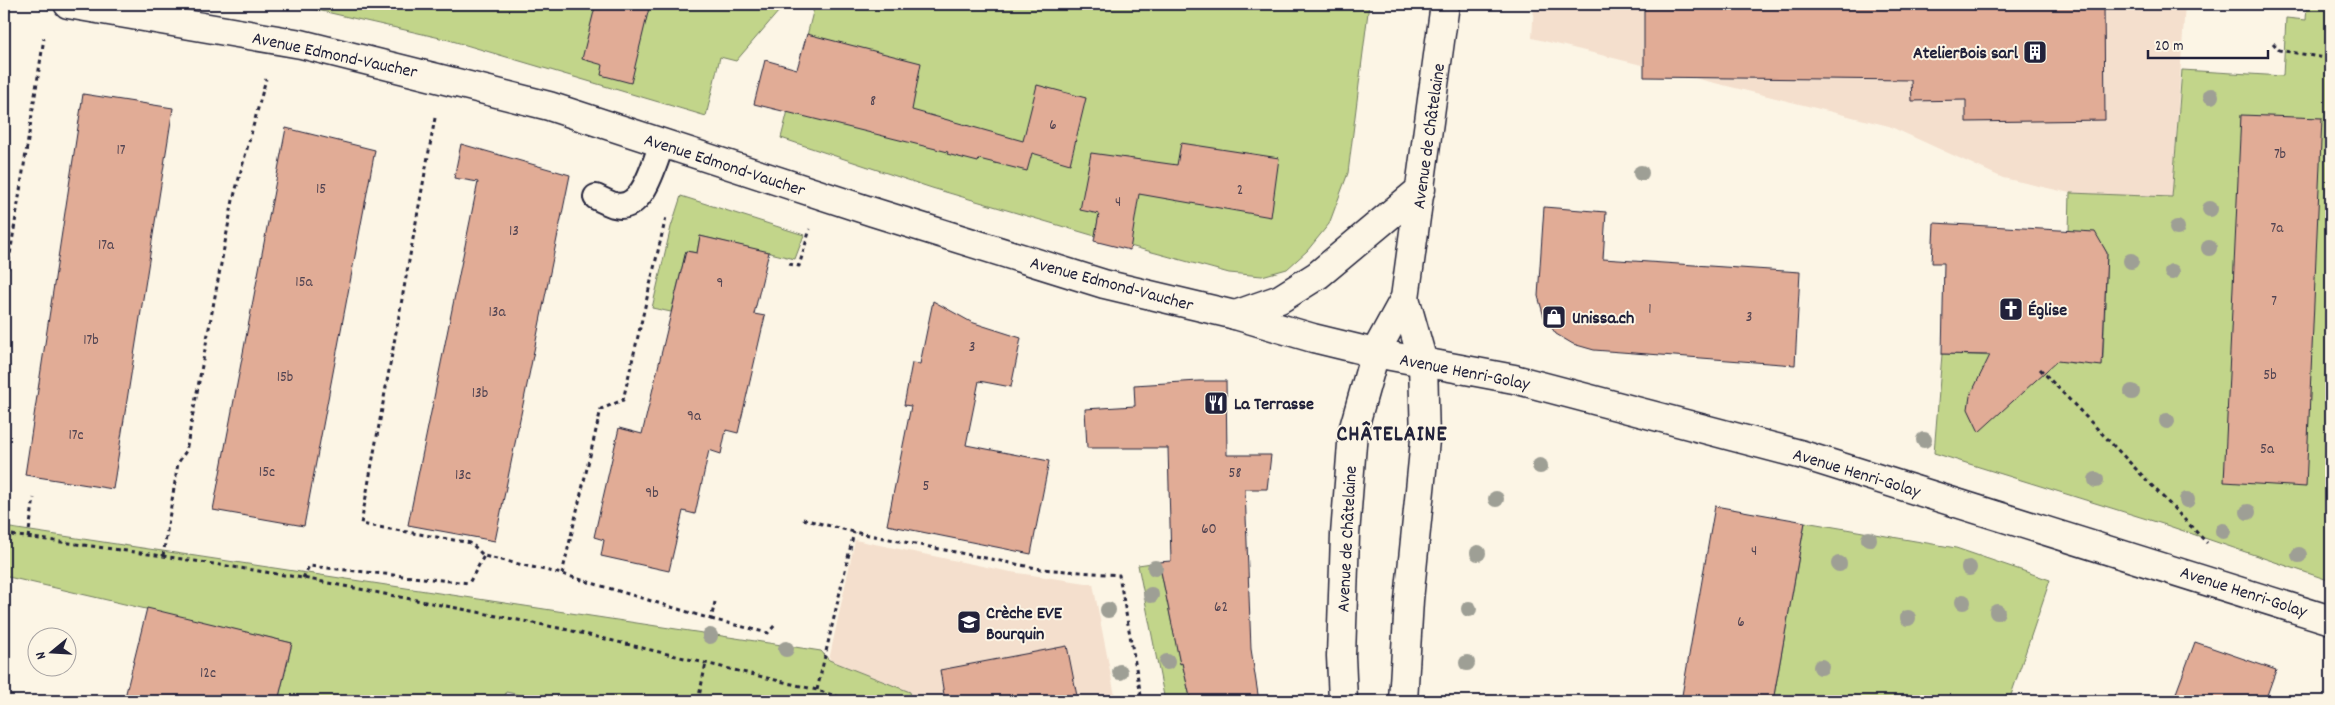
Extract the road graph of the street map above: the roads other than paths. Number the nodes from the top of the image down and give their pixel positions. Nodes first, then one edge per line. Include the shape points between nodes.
1 (68, 4) edge
2 (1446, 4) edge
3 (662, 143) junction
4 (1421, 190) junction
5 (596, 197) dead end
6 (1405, 298) junction
7 (1235, 315) junction
8 (1375, 353) junction
9 (1423, 362) junction
10 (2331, 620) edge
11 (1343, 701) edge
12 (1403, 701) edge

1 - 3 street, Avenue Edmond-Vaucher via 310,46 549,106
2 - 4 street, Avenue de Châtelaine
3 - 5 lane via 641,196 630,205 616,206
3 - 7 street, Avenue Edmond-Vaucher via 1104,284
4 - 6 street, Avenue de Châtelaine
4 - 7 street via 1318,275 1280,299
6 - 8 street, Avenue de Châtelaine
6 - 9 street, Avenue de Châtelaine
7 - 8 street, Avenue Edmond-Vaucher
8 - 9 street, Avenue Henri-Golay
8 - 11 street, Avenue de Châtelaine via 1353,431 1345,536 1341,656
9 - 10 street, Avenue Henri-Golay via 1514,379 1803,455
9 - 12 street, Avenue de Châtelaine via 1425,440 1409,600

